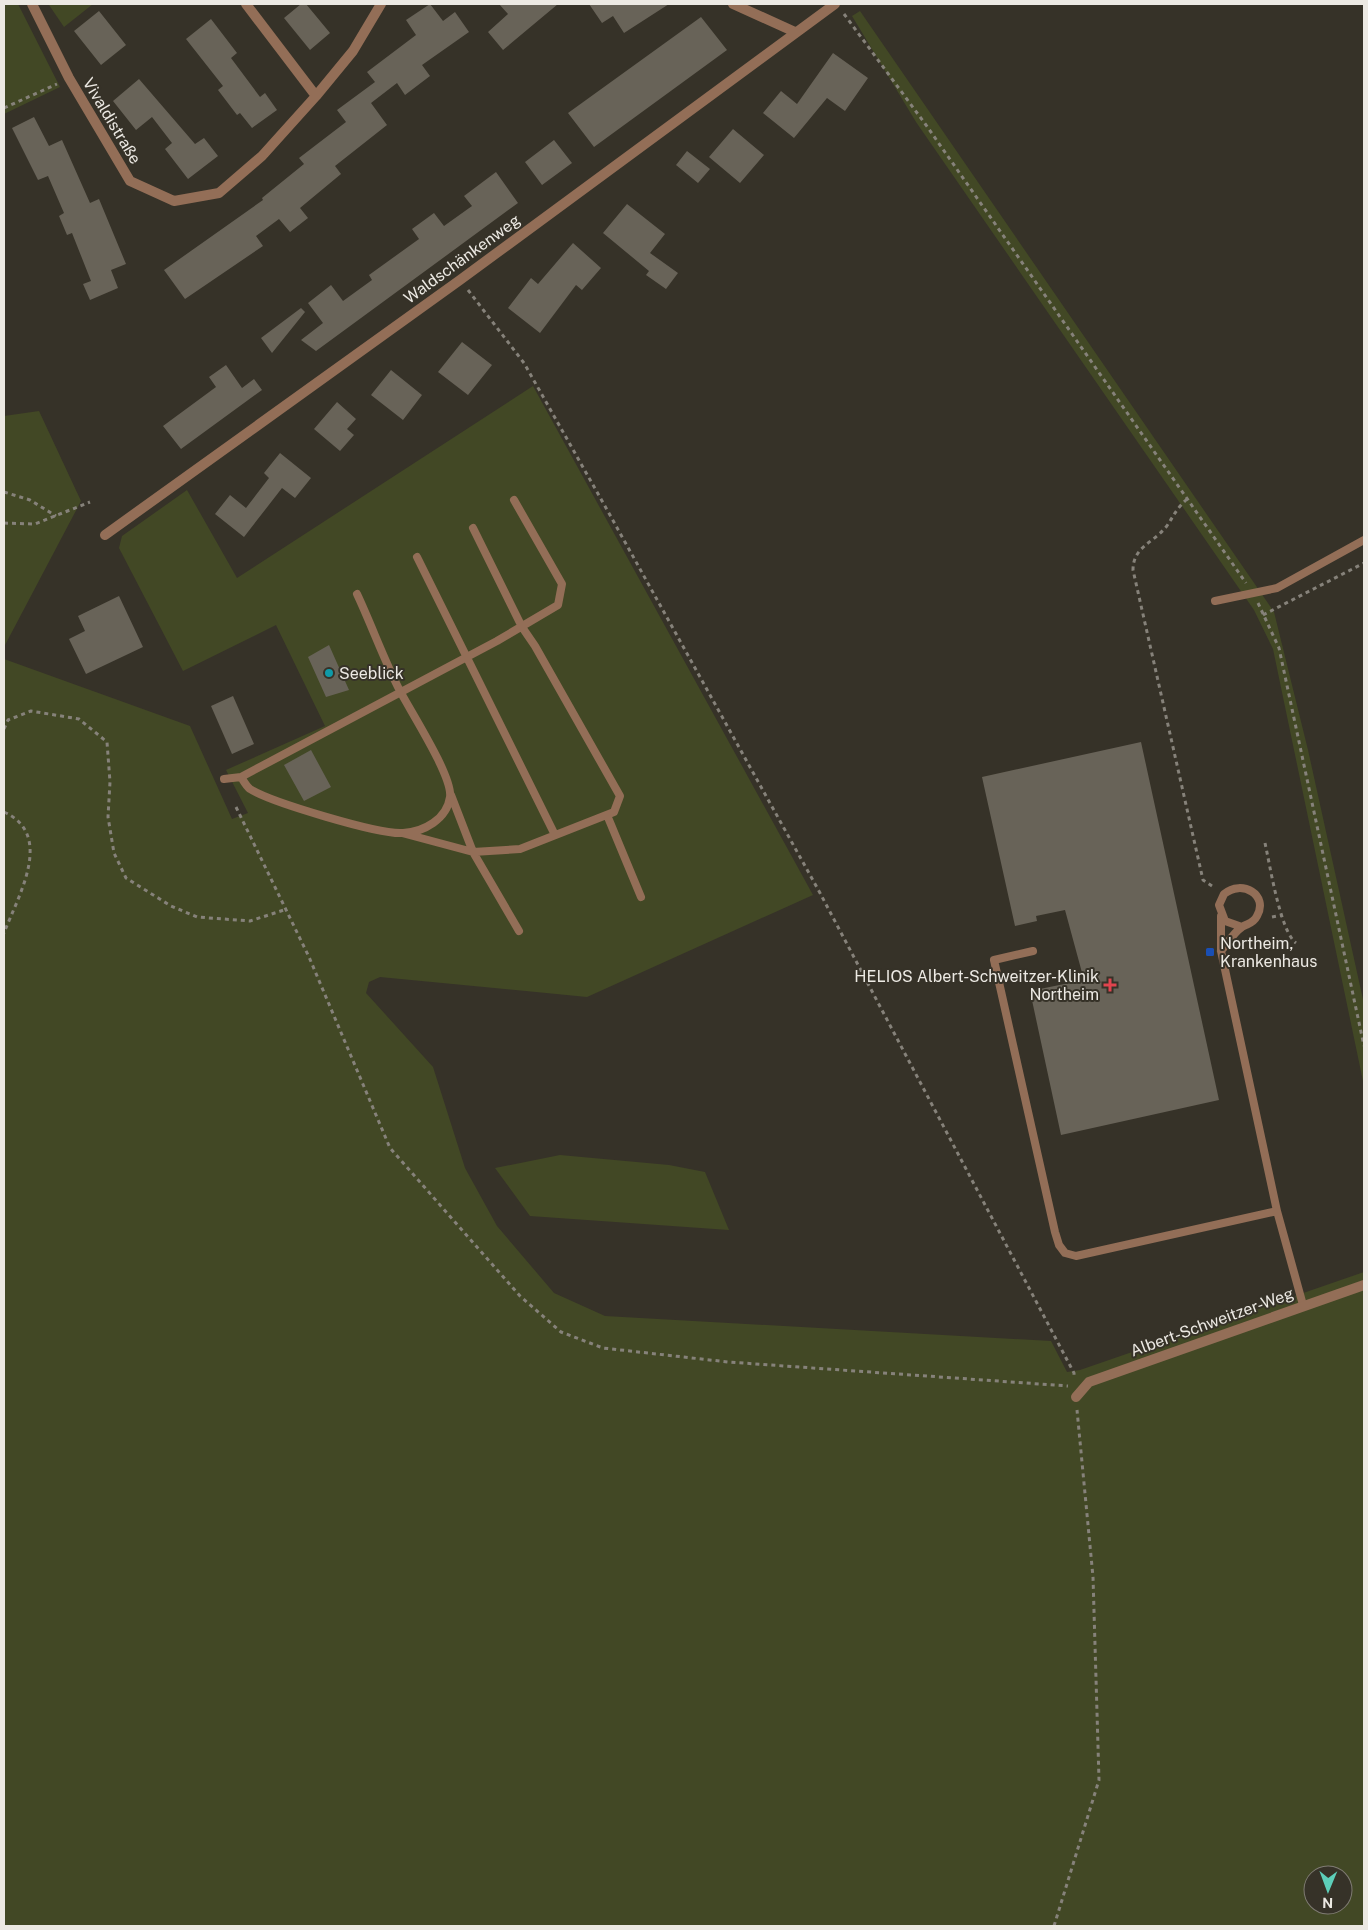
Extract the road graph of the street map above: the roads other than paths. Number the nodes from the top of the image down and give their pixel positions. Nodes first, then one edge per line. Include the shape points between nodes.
1 (32, 4) edge
2 (246, 4) edge
3 (381, 4) edge
4 (734, 4) edge
5 (839, 8) edge
6 (795, 32) junction
7 (316, 96) junction
8 (514, 500) dead end
9 (473, 528) dead end
10 (105, 535) dead end
11 (1364, 540) edge
12 (417, 557) dead end
13 (358, 594) dead end
14 (1215, 601) dead end
15 (522, 627) junction
16 (467, 657) junction
17 (400, 691) junction
18 (241, 777) junction
19 (224, 779) dead end
20 (451, 795) junction
21 (606, 815) junction
22 (402, 833) junction
23 (555, 836) junction
24 (473, 852) junction
25 (641, 897) dead end
26 (1221, 916) junction
27 (1242, 927) junction
28 (519, 931) dead end
29 (1221, 950) junction
30 (1033, 951) dead end
31 (1277, 1212) junction
32 (1364, 1285) edge
33 (1303, 1305) junction
34 (1076, 1397) road end

1 - 7 street, Vivaldistraße via 69,78 130,181 174,201 219,193 262,156
2 - 7 street
3 - 7 street, Vivaldistraße via 353,51
4 - 6 street
5 - 6 street, Waldschänkenweg
6 - 10 street, Waldschänkenweg via 460,280
8 - 15 lane via 562,584 558,605
9 - 15 lane
11 - 14 lane via 1277,588
12 - 16 lane
13 - 17 lane
15 - 16 lane
15 - 21 lane via 620,796 614,812
16 - 17 lane
16 - 23 lane
17 - 18 lane
17 - 20 lane via 439,759
18 - 19 lane
18 - 22 lane via 248,788 346,823
20 - 22 lane via 445,812 431,826
20 - 24 lane
21 - 23 lane
21 - 25 lane
22 - 24 lane
23 - 24 lane via 520,849
24 - 28 lane
26 - 27 lane via 1230,925
26 - 27 lane via 1219,905 1224,894 1234,888 1251,890 1260,906 1256,918
26 - 29 lane
27 - 29 lane
29 - 31 lane
30 - 31 lane via 994,960 1055,1232 1065,1254 1076,1256
31 - 33 lane
32 - 33 street, Albert-Schweitzer-Weg
33 - 34 street, Albert-Schweitzer-Weg via 1089,1382

